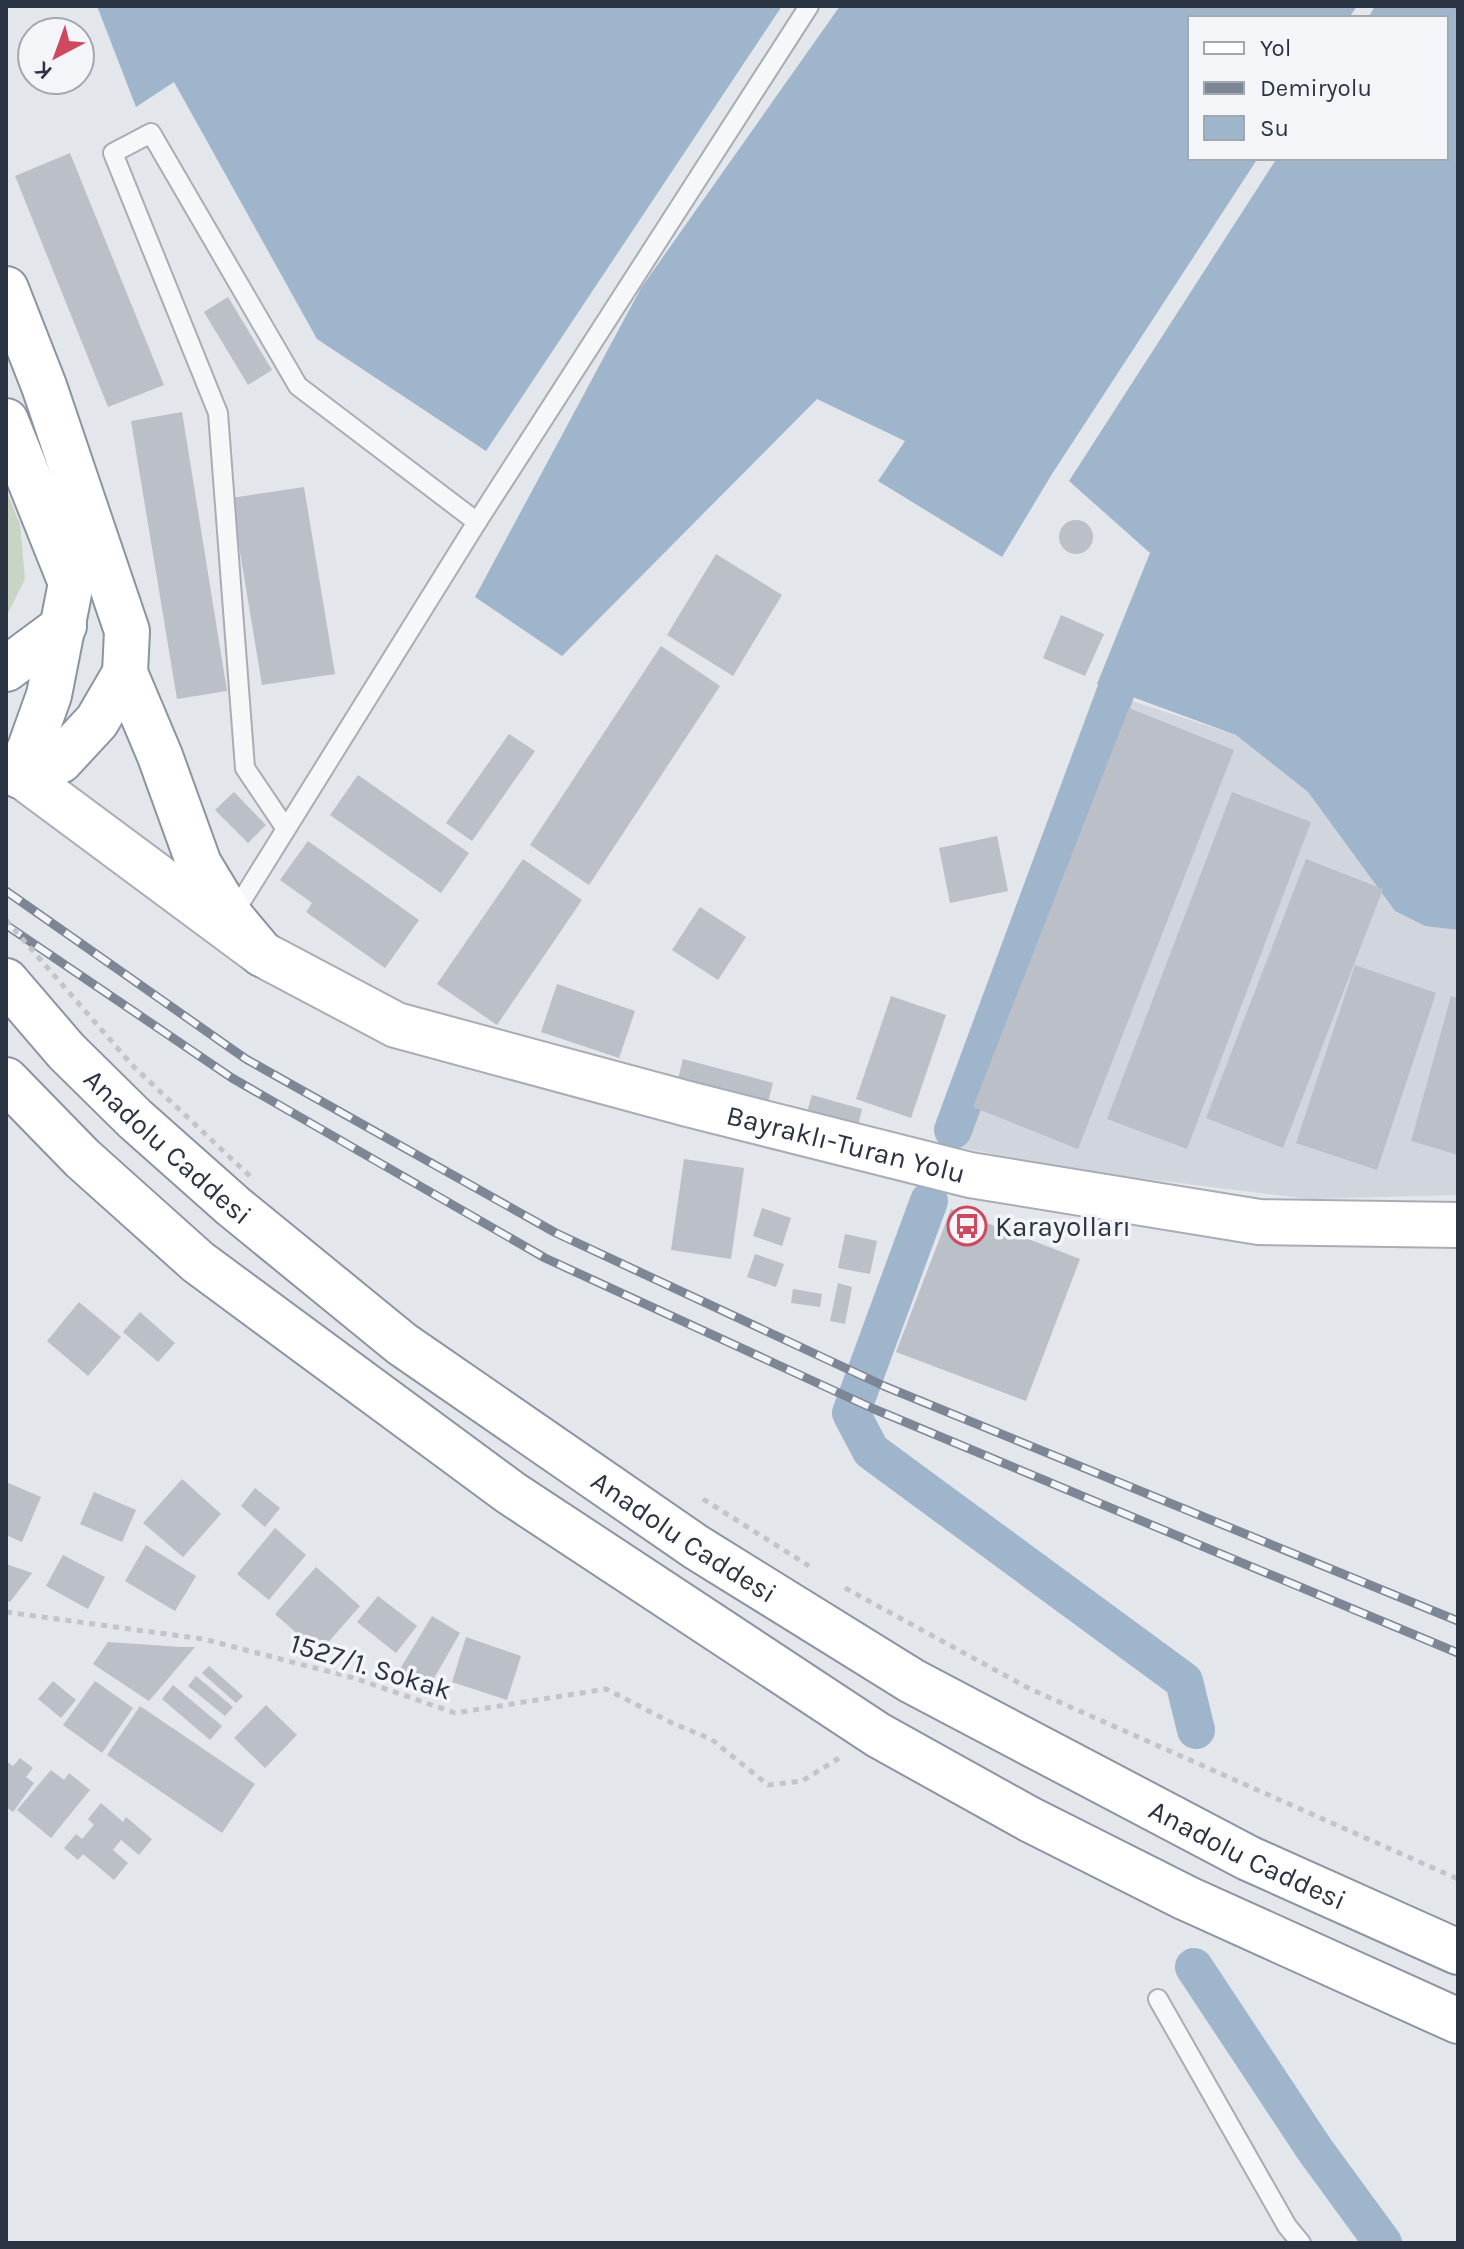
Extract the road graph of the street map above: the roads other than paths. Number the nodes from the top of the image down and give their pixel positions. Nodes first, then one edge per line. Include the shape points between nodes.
1 (809, 6) edge
2 (6, 289) edge
3 (6, 421) edge
4 (477, 522) junction
5 (64, 626) junction
6 (6, 669) edge
7 (125, 673) junction
8 (13, 770) edge
9 (286, 829) junction
10 (231, 917) junction
11 (262, 954) junction
12 (6, 981) edge
13 (6, 1080) edge
14 (1458, 1225) edge
15 (1458, 1952) edge
16 (1158, 1999) dead end
17 (1458, 2021) edge
18 (1301, 2243) edge

1 - 4 lane
2 - 7 main road via 127,631
3 - 5 main road via 71,583
4 - 9 lane
4 - 9 lane via 298,386 151,133 113,153 218,413 245,768
5 - 6 main road
5 - 8 main road via 49,695
7 - 8 main road via 97,721 60,761
7 - 10 main road via 199,864
8 - 11 main road
9 - 10 lane
10 - 11 main road
11 - 14 main road, Bayraklı-Turan Yolu via 396,1025 970,1175 1259,1222
12 - 15 main road, Anadolu Caddesi via 135,1119 243,1192 402,1344 696,1547 912,1681 1248,1858
13 - 17 main road via 82,1158 198,1262 511,1493 878,1735 1186,1898
16 - 18 lane

